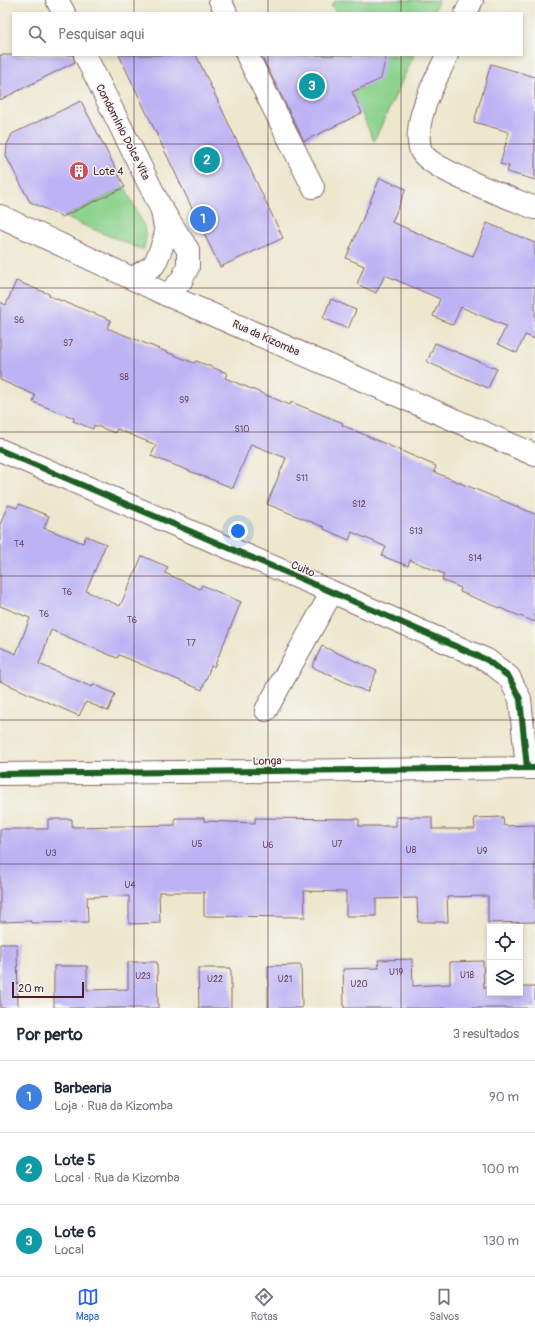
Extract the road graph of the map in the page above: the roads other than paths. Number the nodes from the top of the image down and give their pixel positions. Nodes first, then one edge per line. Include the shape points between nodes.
1 (57, 0) edge
2 (220, 0) edge
3 (472, 0) edge
4 (63, 12) edge
5 (226, 12) edge
6 (466, 12) edge
7 (85, 56) edge
8 (248, 56) edge
9 (447, 56) edge
10 (313, 187) dead end
11 (161, 208) junction
12 (535, 208) edge
13 (0, 216) edge
14 (133, 278) junction
15 (167, 294) junction
16 (0, 450) edge
17 (535, 455) edge
18 (332, 592) junction
19 (266, 710) dead end
20 (531, 768) edge
21 (0, 774) edge

1 - 4 street
2 - 5 street
3 - 6 street
7 - 11 street, Condomínio Dolce Vita
8 - 10 street
9 - 12 street via 421,116 418,134 421,151 436,165 465,180
11 - 14 street, Condomínio Dolce Vita via 166,233 161,249 154,265
11 - 15 street, Condomínio Dolce Vita via 188,250 188,267 181,281
13 - 14 street, Rua da Kizomba
14 - 15 street, Rua da Kizomba
15 - 17 street, Rua da Kizomba
16 - 18 street, Cuito
18 - 19 street
18 - 20 street, Cuito via 486,660 509,677 520,699
20 - 21 street, Longa

